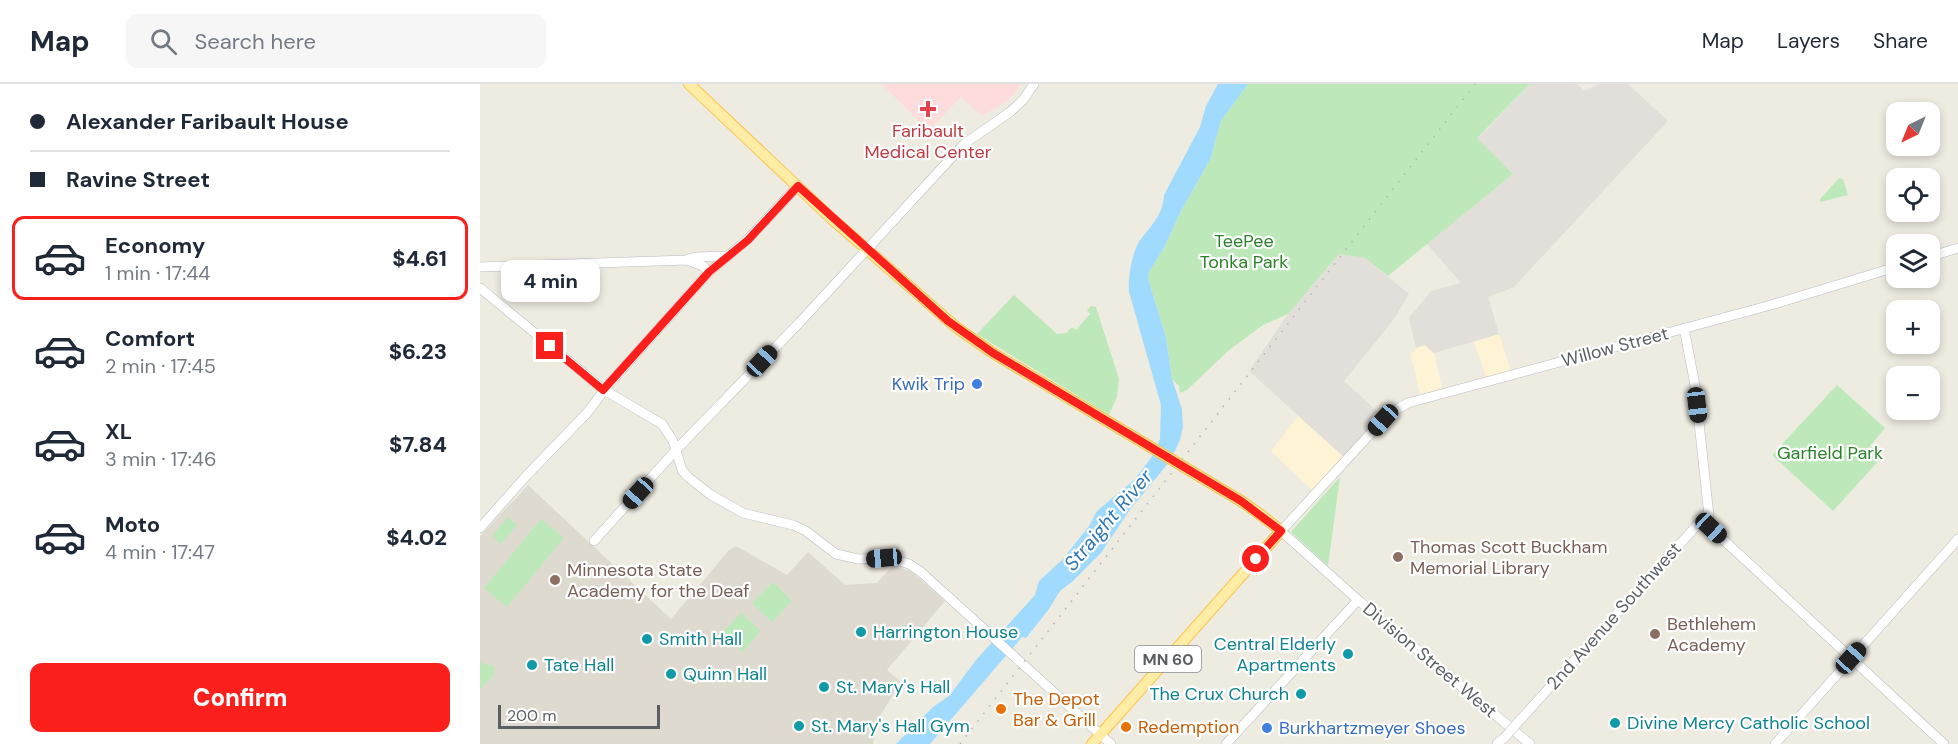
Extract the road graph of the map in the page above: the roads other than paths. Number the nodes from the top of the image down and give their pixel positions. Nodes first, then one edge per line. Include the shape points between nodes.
1 (689, 84) edge
2 (1034, 84) edge
3 (798, 186) junction
4 (1958, 248) edge
5 (867, 250) junction
6 (1940, 254) edge
7 (728, 256) junction
8 (687, 260) junction
9 (480, 267) edge
10 (1886, 270) edge
11 (709, 272) junction
12 (480, 288) edge
13 (1684, 328) junction
14 (603, 390) junction
15 (675, 452) junction
16 (1708, 512) junction
17 (1702, 520) junction
18 (480, 528) edge
19 (1711, 528) junction
20 (1281, 531) junction
21 (1958, 539) edge
22 (594, 541) dead end
23 (1358, 600) junction
24 (1851, 658) junction
25 (1101, 735) junction
26 (1501, 741) edge
27 (1092, 744) edge
28 (1111, 744) edge
29 (1226, 744) edge
30 (1530, 744) edge
31 (1775, 744) edge
32 (1944, 744) edge

1 - 3 main road
2 - 5 street via 1010,112 964,144
3 - 5 main road
3 - 7 street
4 - 6 street
5 - 15 street
5 - 20 main road, bridge via 964,334 1241,501
7 - 8 street
7 - 11 street
8 - 9 street
8 - 11 street
10 - 13 street, Willow Street
11 - 14 street
12 - 14 street
13 - 16 street via 1695,385
13 - 20 street, Willow Street via 1408,403 1383,420
14 - 15 street via 662,424
14 - 18 street via 587,413
15 - 22 street
15 - 25 street via 688,477 742,513 793,525 847,558 884,558 909,564
16 - 17 street, 2nd Avenue Southwest
16 - 19 street
17 - 19 street
17 - 26 street, 2nd Avenue Southwest, bridge
19 - 24 street
20 - 23 street, Division Street West
20 - 25 main road, MN 60
21 - 24 street
23 - 29 street
23 - 30 street, Division Street West
24 - 31 street
24 - 32 street
25 - 27 main road, MN 60
25 - 28 street

